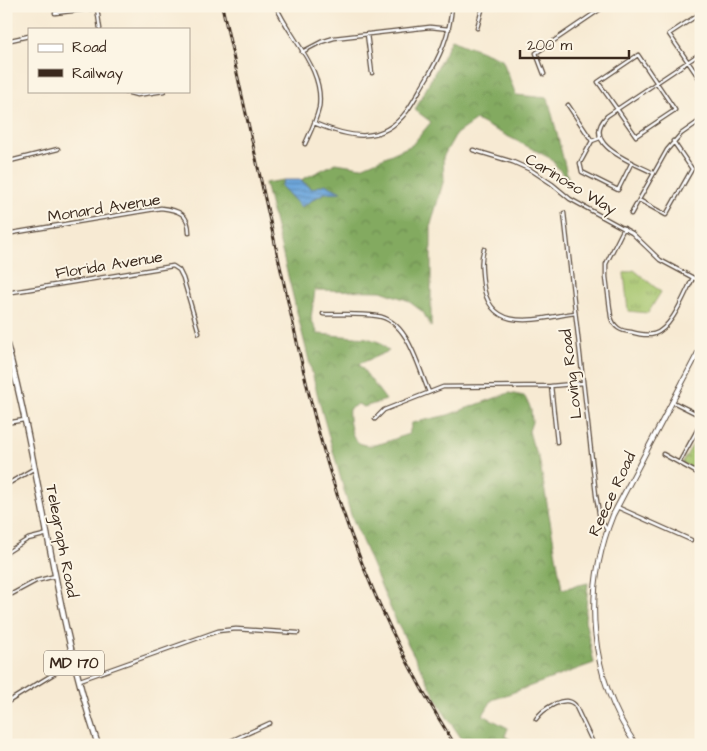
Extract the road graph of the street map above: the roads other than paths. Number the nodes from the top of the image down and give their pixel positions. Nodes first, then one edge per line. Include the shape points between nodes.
1 (276, 6) edge
2 (452, 6) edge
3 (483, 6) edge
4 (605, 6) edge
5 (97, 7) edge
6 (55, 13) dead end
7 (701, 13) edge
8 (100, 28) edge
9 (477, 28) dead end
10 (449, 29) junction
11 (368, 34) junction
12 (28, 36) edge
13 (6, 42) edge
14 (302, 52) junction
15 (701, 53) edge
16 (687, 62) junction
17 (372, 73) dead end
18 (544, 74) dead end
19 (701, 81) edge
20 (656, 83) junction
21 (126, 92) edge
22 (157, 92) edge
23 (568, 105) dead end
24 (617, 109) junction
25 (701, 120) edge
26 (314, 123) junction
27 (600, 138) junction
28 (592, 141) junction
29 (674, 141) junction
30 (305, 144) dead end
31 (58, 149) dead end
32 (472, 150) dead end
33 (6, 162) edge
34 (632, 162) junction
35 (653, 173) junction
36 (638, 200) junction
37 (564, 213) dead end
38 (631, 214) dead end
39 (624, 228) junction
40 (6, 234) edge
41 (189, 234) dead end
42 (484, 249) dead end
43 (693, 278) junction
44 (701, 282) edge
45 (6, 293) edge
46 (575, 313) junction
47 (323, 314) dead end
48 (199, 333) dead end
49 (6, 341) edge
50 (701, 347) edge
51 (14, 368) junction
52 (6, 370) edge
53 (583, 383) junction
54 (551, 386) junction
55 (429, 392) junction
56 (672, 401) junction
57 (701, 416) edge
58 (25, 419) junction
59 (375, 419) dead end
60 (701, 422) edge
61 (6, 423) edge
62 (557, 442) dead end
63 (663, 454) dead end
64 (679, 463) junction
65 (35, 467) junction
66 (701, 475) edge
67 (6, 485) edge
68 (616, 507) junction
69 (606, 530) junction
70 (48, 534) junction
71 (691, 540) dead end
72 (6, 552) edge
73 (56, 575) junction
74 (12, 594) dead end
75 (298, 633) dead end
76 (73, 662) junction
77 (78, 680) junction
78 (6, 703) edge
79 (536, 720) dead end
80 (270, 723) dead end
81 (633, 740) junction
82 (98, 745) edge
83 (222, 745) edge
84 (594, 745) edge
85 (626, 745) edge
86 (636, 745) edge

1 - 14 street
2 - 10 street
3 - 9 street
4 - 18 street via 536,52
5 - 6 street
5 - 8 street
7 - 16 street via 669,34
10 - 11 street via 430,27
10 - 26 street via 432,71 408,110 394,124 374,134 354,136
11 - 14 street via 328,40
11 - 17 street
12 - 13 street
14 - 26 street via 315,74 319,90
15 - 16 street
16 - 19 street
16 - 20 street
20 - 24 street
20 - 24 street via 675,110 636,136
20 - 24 street via 638,55 598,82
21 - 22 street via 137,95
23 - 28 street
24 - 27 street via 604,120
25 - 29 street
26 - 30 street
27 - 28 street
27 - 34 street via 607,148
28 - 34 street via 580,163 582,172 618,190
29 - 35 street
29 - 36 street via 692,169 666,215
31 - 33 street
32 - 39 street, Carinoso Way via 531,170 570,199
34 - 35 street
35 - 36 street
36 - 38 street
37 - 46 street, Loving Road
39 - 43 street, Carinoso Way via 660,260
39 - 43 street via 608,257 606,270 611,317 619,329 650,335 661,331 669,323
40 - 41 street, Monard Avenue via 161,208 174,210 185,217
42 - 46 street via 481,260 484,290 489,304 498,314 517,320
43 - 44 street, Carinoso Way
45 - 48 street, Florida Avenue via 173,266 181,274
46 - 53 street, Loving Road
47 - 55 street via 377,316 395,324 407,339
49 - 51 main road, Telegraph Road / MD 170
50 - 56 main road, Reece Road
51 - 52 street
51 - 58 main road, Telegraph Road / MD 170
53 - 54 street
53 - 69 street, Loving Road via 600,519
54 - 55 street via 450,387
54 - 62 street
55 - 59 street via 384,410
56 - 57 street
56 - 68 main road, Reece Road
58 - 61 street
58 - 65 main road, Telegraph Road / MD 170
60 - 64 street
63 - 64 street
64 - 66 street
65 - 67 street
65 - 70 main road, Telegraph Road / MD 170
68 - 69 main road, Reece Road
68 - 71 street
69 - 81 main road, Reece Road via 594,589 595,637 610,697
70 - 72 street via 28,539
70 - 73 main road, Telegraph Road / MD 170
73 - 74 street
73 - 76 main road, Telegraph Road / MD 170
75 - 77 street via 218,631
76 - 77 main road, Telegraph Road / MD 170
76 - 78 street
77 - 82 main road, Telegraph Road / MD 170
79 - 84 street via 543,710 570,701
80 - 83 street
81 - 85 street
81 - 86 main road, Reece Road

